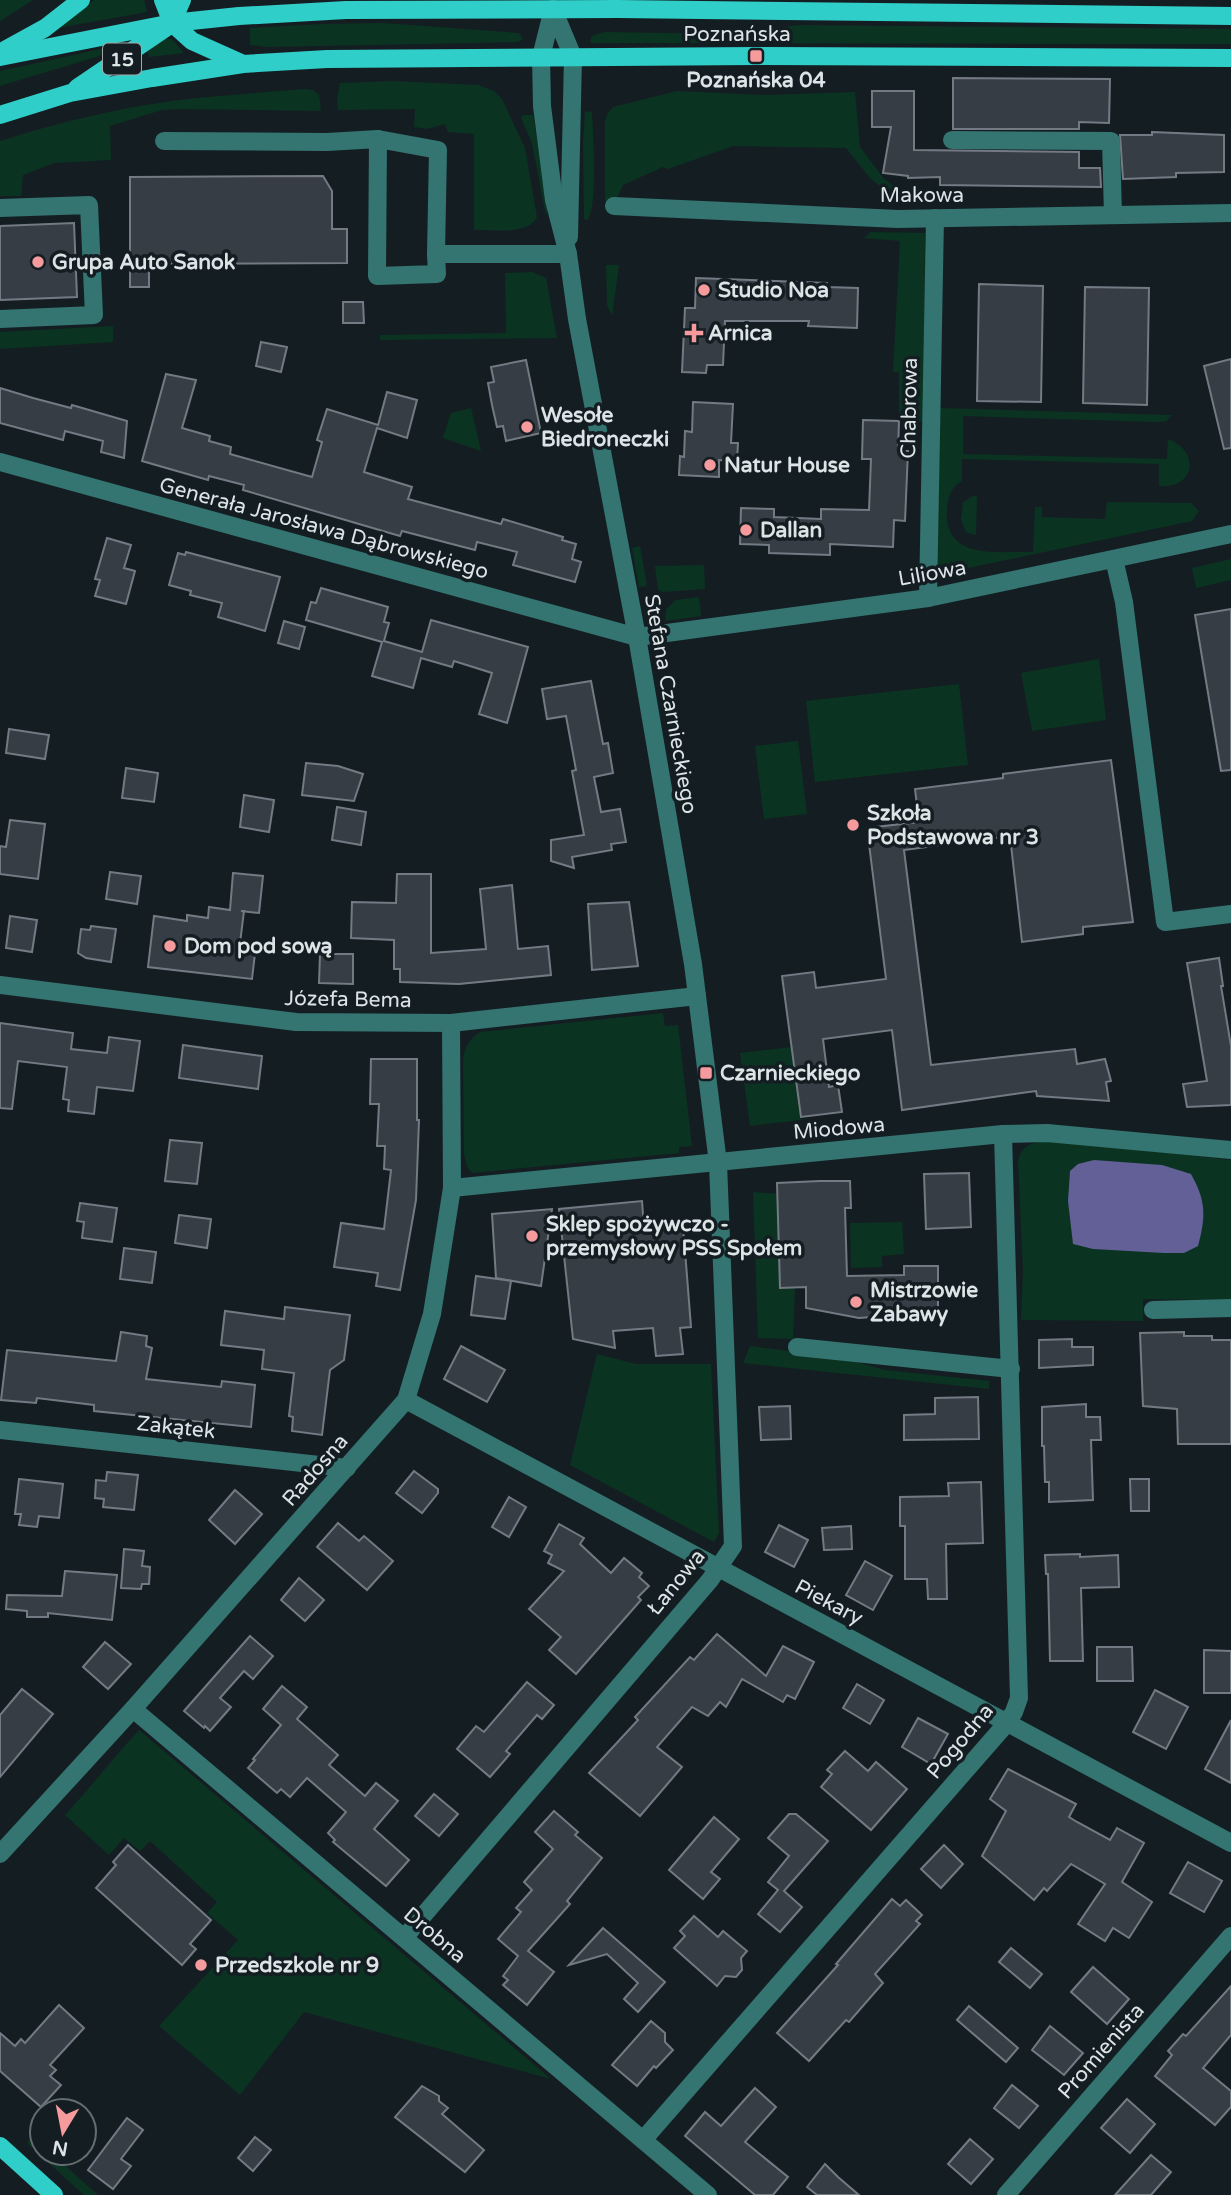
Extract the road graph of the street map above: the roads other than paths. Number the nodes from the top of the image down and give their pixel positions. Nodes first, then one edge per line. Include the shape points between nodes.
1 (80, 0) edge
2 (163, 0) edge
3 (183, 0) edge
4 (313, 0) edge
5 (553, 9) junction
6 (346, 10) junction
7 (1231, 16) edge
8 (172, 23) junction
9 (0, 55) edge
10 (541, 57) junction
11 (573, 57) junction
12 (1231, 58) edge
13 (243, 64) junction
14 (71, 93) junction
15 (0, 115) edge
16 (379, 139) junction
17 (952, 140) dead end
18 (164, 141) dead end
19 (614, 206) dead end
20 (0, 208) edge
21 (1231, 213) edge
22 (1113, 215) junction
23 (934, 218) junction
24 (436, 254) junction
25 (568, 254) junction
26 (0, 319) edge
27 (0, 462) edge
28 (1231, 534) edge
29 (1114, 559) junction
30 (928, 598) junction
31 (637, 637) junction
32 (1231, 914) edge
33 (0, 985) edge
34 (697, 996) junction
35 (451, 1023) junction
36 (1003, 1134) junction
37 (1231, 1150) edge
38 (718, 1163) junction
39 (452, 1188) junction
40 (1231, 1308) edge
41 (1153, 1310) dead end
42 (797, 1347) dead end
43 (1011, 1369) junction
44 (406, 1400) junction
45 (0, 1430) edge
46 (347, 1468) junction
47 (719, 1568) junction
48 (133, 1709) junction
49 (1006, 1724) junction
50 (1231, 1843) edge
51 (0, 1854) edge
52 (1231, 1936) edge
53 (404, 1938) junction
54 (643, 2140) junction
55 (1, 2148) edge
56 (54, 2195) edge
57 (708, 2195) edge
58 (1006, 2195) edge

1 - 9 main road
2 - 8 main road
3 - 8 main road, 15
4 - 6 main road
5 - 6 main road, Poznańska
5 - 7 main road, Poznańska
5 - 10 street, Stefana Czarnieckiego
5 - 11 street, Stefana Czarnieckiego
6 - 8 main road, Poznańska
8 - 9 main road, Poznańska
8 - 13 main road, Poznańska via 192,40
8 - 14 main road, 15
10 - 11 main road, Poznańska
10 - 13 main road, Poznańska
10 - 25 street, Stefana Czarnieckiego via 554,200
11 - 12 main road, Poznańska
11 - 25 street, Stefana Czarnieckiego
13 - 14 main road, Poznańska / 15
14 - 15 main road, Poznańska / 15
16 - 18 street
16 - 24 street via 438,150
16 - 24 street via 377,276 437,274
17 - 22 street via 1111,141
19 - 23 street, Makowa
20 - 26 street via 89,205 94,315
21 - 22 street, Makowa
22 - 23 street, Makowa
23 - 30 street, Chabrowa
24 - 25 street
25 - 31 street, Stefana Czarnieckiego
27 - 31 street, Generała Jarosława Dąbrowskiego
28 - 29 street, Liliowa
29 - 30 street, Liliowa
29 - 32 street via 1165,922
30 - 31 street, Liliowa
31 - 34 street, Stefana Czarnieckiego
33 - 35 street, Józefa Bema via 296,1023
34 - 35 street, Józefa Bema
34 - 38 street, Stefana Czarnieckiego
35 - 39 street, Radosna
36 - 37 street, Miodowa via 1047,1133
36 - 38 street, Miodowa
36 - 43 street, Pogodna
38 - 39 street, Miodowa
38 - 47 street, Łanowa via 733,1546
39 - 44 street, Radosna via 432,1314
40 - 41 street
42 - 43 street
43 - 49 street, Pogodna via 1019,1698
44 - 46 street, Radosna
44 - 47 street, Piekary
45 - 46 street, Zakątek
46 - 48 street, Radosna
47 - 49 street, Piekary
47 - 53 street, Łanowa
48 - 51 street, Radosna
48 - 53 street, Drobna
49 - 50 street, Piekary
49 - 54 street, Pogodna
52 - 58 street, Promienista
53 - 54 street, Drobna
54 - 57 street, Drobna
55 - 56 main road

